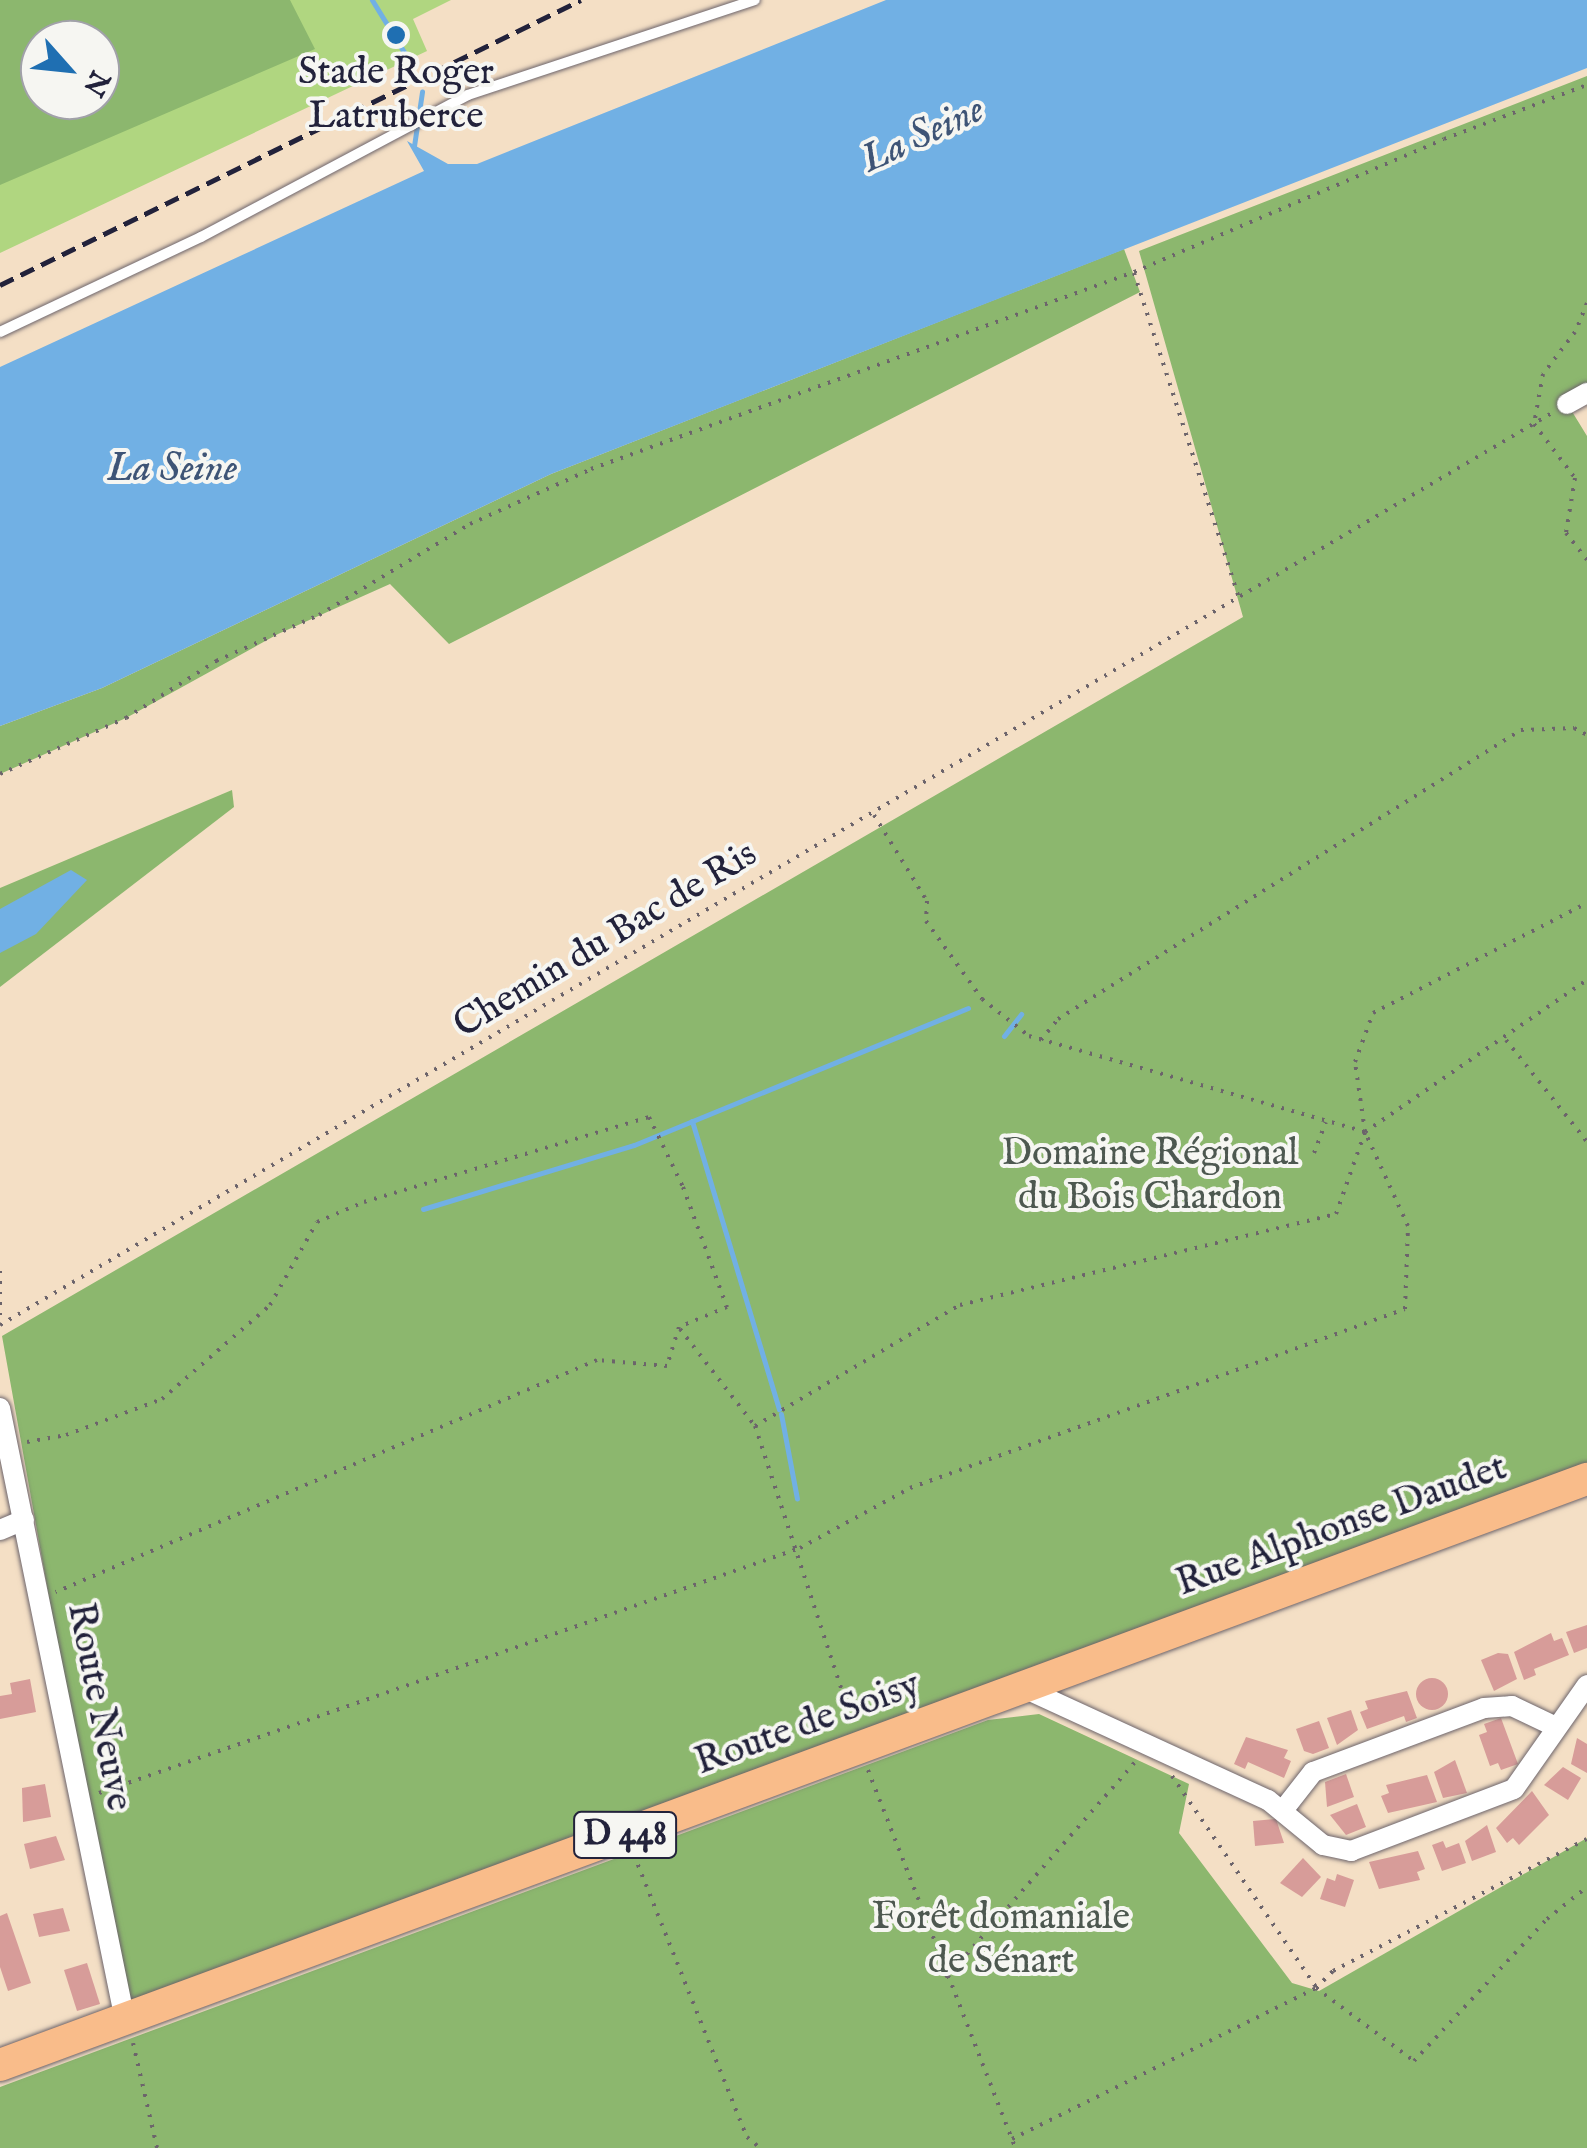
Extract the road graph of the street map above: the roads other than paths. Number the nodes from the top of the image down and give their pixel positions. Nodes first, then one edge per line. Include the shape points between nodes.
1 (755, 0) edge
2 (0, 332) edge
3 (1587, 393) edge
4 (1568, 404) road end
5 (0, 1408) edge
6 (1587, 1480) edge
7 (24, 1520) junction
8 (0, 1530) edge
9 (1126, 1650) joint
10 (1587, 1686) edge
11 (1024, 1688) junction
12 (1554, 1726) junction
13 (1284, 1809) junction
14 (125, 2020) junction
15 (0, 2065) edge

1 - 2 lane via 468,95 201,237
3 - 4 street
5 - 7 street, Route Neuve
6 - 9 main road, Rue Alphonse Daudet / D 448
7 - 8 street
7 - 14 street, Route Neuve
9 - 11 main road, Route de Soisy / D 448
10 - 12 street
11 - 13 street
11 - 14 main road, Route de Soisy / D 448
12 - 13 street via 1512,1706 1484,1708 1313,1772
12 - 13 street via 1514,1789 1351,1851 1322,1845
14 - 15 main road, D 448

